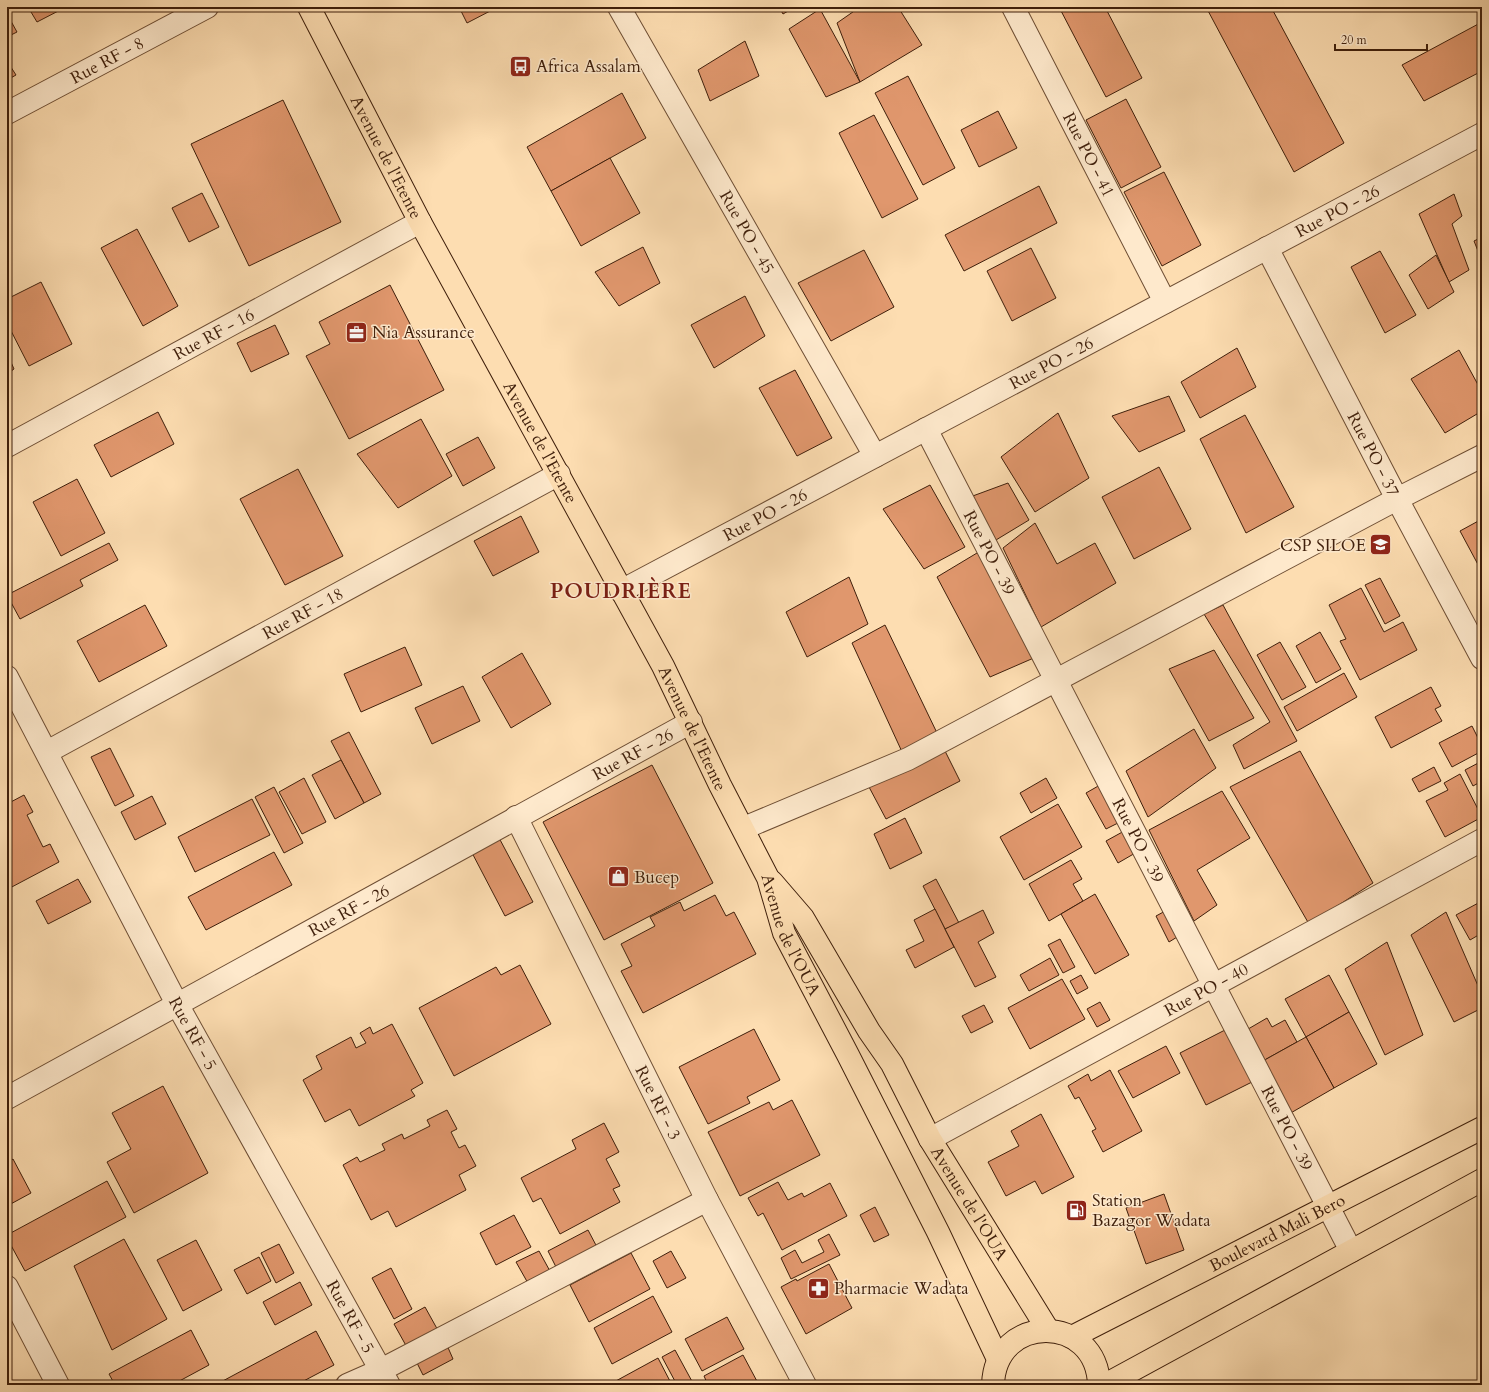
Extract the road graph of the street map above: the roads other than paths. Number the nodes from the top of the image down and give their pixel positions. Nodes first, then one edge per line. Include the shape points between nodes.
1 (207, 7) edge
2 (309, 7) edge
3 (619, 7) edge
4 (1013, 7) edge
5 (7, 113) edge
6 (1482, 134) edge
7 (420, 222) junction
8 (1267, 248) junction
9 (1165, 302) junction
10 (926, 429) junction
11 (7, 446) edge
12 (875, 456) junction
13 (1482, 456) edge
14 (559, 474) junction
15 (1397, 499) junction
16 (621, 590) junction
17 (1482, 658) edge
18 (7, 677) edge
19 (1056, 680) junction
20 (691, 722) junction
21 (47, 752) junction
22 (516, 818) junction
23 (744, 828) junction
24 (1482, 840) edge
25 (768, 878) junction
26 (1214, 985) junction
27 (178, 1004) junction
28 (7, 1098) edge
29 (1482, 1128) edge
30 (930, 1139) junction
31 (1482, 1180) edge
32 (707, 1200) junction
33 (1328, 1206) junction
34 (1351, 1251) junction
35 (7, 1287) edge
36 (1048, 1330) junction
37 (1072, 1337) junction
38 (991, 1377) edge
39 (385, 1378) edge
40 (58, 1385) edge
41 (347, 1385) edge
42 (804, 1385) edge
43 (1099, 1385) edge
44 (1105, 1385) edge

1 - 5 street, Rue RF - 8
2 - 7 main road, Avenue de l'Etente
3 - 12 street, Rue PO - 45
4 - 9 street, Rue PO - 41
6 - 8 street, Rue PO - 26
7 - 11 street, Rue RF - 16
7 - 14 main road, Avenue de l'Etente
8 - 9 street, Rue PO - 26
8 - 15 street, Rue PO - 37
9 - 10 street, Rue PO - 26
10 - 12 street, Rue PO - 26
10 - 19 street, Rue PO - 39
12 - 16 street, Rue PO - 26
13 - 15 street
14 - 16 main road, Avenue de l'Etente
14 - 21 street, Rue RF - 18
15 - 17 street, Rue PO - 37
15 - 19 street
16 - 20 main road, Avenue de l'Etente
18 - 21 street, Rue RF - 5
19 - 23 street via 908,758
19 - 26 street, Rue PO - 39
20 - 22 street, Rue RF - 26
20 - 23 main road, Avenue de l'Etente
21 - 27 street, Rue RF - 5
22 - 27 street, Rue RF - 26
22 - 32 street, Rue RF - 3
23 - 25 main road, Avenue de l'Etente
24 - 26 street, Rue PO - 40
25 - 30 main road, Avenue de l'OUA via 803,918 861,1018 892,1064
25 - 38 main road, Avenue de l'OUA via 784,933 913,1183
26 - 30 street, Rue PO - 40
26 - 33 street, Rue PO - 39
27 - 28 street, Rue RF - 26
27 - 39 street, Rue RF - 5
29 - 33 main road, Boulevard Mali Bero
30 - 36 main road, Avenue de l'OUA
31 - 34 main road
32 - 39 street
32 - 42 street, Rue RF - 3
33 - 34 street, Rue PO - 39
33 - 37 main road, Boulevard Mali Bero
34 - 44 main road
35 - 40 street
36 - 37 main road
36 - 38 main road via 1036,1331 1014,1341 1005,1349
37 - 43 main road via 1090,1353 1096,1364
39 - 41 street

